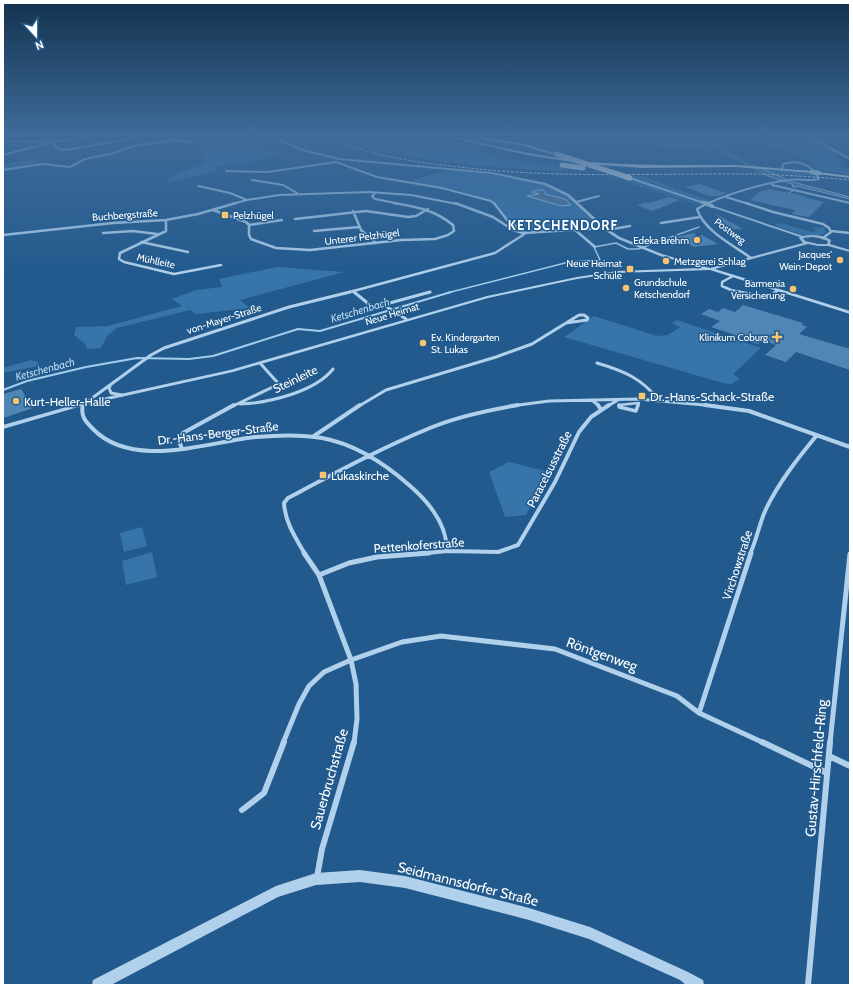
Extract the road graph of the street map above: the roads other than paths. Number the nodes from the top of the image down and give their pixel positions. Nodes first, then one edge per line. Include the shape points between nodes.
1 (258, 181) edge
2 (402, 181) edge
3 (530, 181) edge
4 (639, 181) edge
5 (784, 181) edge
6 (772, 185) junction
7 (198, 186) dead end
8 (298, 193) junction
9 (375, 193) junction
10 (599, 196) dead end
11 (726, 197) junction
12 (247, 200) junction
13 (576, 202) junction
14 (850, 203) edge
15 (428, 209) junction
16 (212, 210) junction
17 (353, 212) junction
18 (700, 217) junction
19 (295, 219) dead end
20 (166, 220) junction
21 (282, 220) dead end
22 (661, 223) dead end
23 (249, 225) junction
24 (630, 226) dead end
25 (358, 227) junction
26 (574, 229) junction
27 (605, 229) junction
28 (314, 231) dead end
29 (831, 231) junction
30 (104, 233) dead end
31 (526, 233) junction
32 (850, 233) edge
33 (157, 234) junction
34 (3, 235) edge
35 (803, 237) junction
36 (823, 238) junction
37 (141, 242) junction
38 (376, 243) junction
39 (807, 243) junction
40 (828, 245) junction
41 (595, 246) dead end
42 (850, 251) edge
43 (188, 252) dead end
44 (751, 258) junction
45 (693, 264) junction
46 (221, 265) dead end
47 (710, 269) junction
48 (692, 270) junction
49 (733, 276) junction
50 (778, 290) junction
51 (352, 292) junction
52 (430, 292) dead end
53 (384, 305) junction
54 (850, 313) edge
55 (406, 319) junction
56 (566, 323) junction
57 (260, 362) junction
58 (598, 363) dead end
59 (333, 369) dead end
60 (111, 385) junction
61 (124, 395) junction
62 (591, 399) junction
63 (619, 399) junction
64 (659, 400) junction
65 (639, 403) joint
66 (84, 404) junction
67 (239, 404) junction
68 (600, 410) junction
69 (3, 427) edge
70 (817, 435) junction
71 (313, 436) junction
72 (850, 447) edge
73 (182, 449) junction
74 (371, 455) junction
75 (521, 542) joint
76 (447, 551) junction
77 (850, 554) edge
78 (319, 575) junction
79 (350, 660) junction
80 (699, 713) junction
81 (829, 756) junction
82 (850, 766) edge
83 (827, 773) junction
84 (242, 810) dead end
85 (316, 879) junction
86 (98, 985) edge
87 (698, 985) edge
88 (808, 985) edge

1 - 8 street via 279,185
2 - 31 street via 463,193 491,202 507,220
3 - 13 street via 550,186
4 - 35 street, bridge
5 - 6 street
6 - 11 street
6 - 14 street
7 - 12 street via 230,193
8 - 9 street, Buchbergstraße
8 - 12 street, Buchbergstraße
9 - 15 street, Unterer Pelzhügel via 372,197 378,200
9 - 31 street, Buchbergstraße via 411,195 454,203 487,214 513,230
10 - 13 street
11 - 18 street via 700,206 697,212
11 - 29 street via 773,212 817,222
12 - 16 street, Buchbergstraße
13 - 27 street
15 - 17 street via 416,216 408,217 375,211
15 - 38 street, Unterer Pelzhügel via 444,217 453,226 454,232 428,241 406,239
16 - 20 street, Buchbergstraße
16 - 23 street
17 - 19 street
17 - 25 street
18 - 22 street
18 - 44 street, Postweg
20 - 33 street via 167,229
20 - 34 street, Buchbergstraße
21 - 23 street
23 - 38 street, Unterer Pelzhügel via 251,239 277,249 322,250
24 - 27 street
25 - 28 street
25 - 38 street
26 - 27 street
26 - 31 street
26 - 41 street
27 - 45 street via 642,248
29 - 32 street
29 - 36 street
30 - 33 street via 133,231
31 - 51 street, von-Mayer-Straße via 495,253
33 - 37 street, Mühlleite
35 - 36 street
35 - 39 street via 802,240
36 - 40 street via 830,241
37 - 43 street, Mühlleite
37 - 46 street, Mühlleite via 120,253 119,260 174,274
39 - 40 street
39 - 44 street, Postweg
40 - 42 street
44 - 47 street, Postweg
45 - 47 street
45 - 48 street
47 - 48 street, Neue Heimat
47 - 49 street
48 - 55 street, Neue Heimat via 632,271 588,276 487,297
49 - 50 street
49 - 50 street via 722,282 722,286 768,298
50 - 54 street
51 - 53 street via 372,306
51 - 60 street, von-Mayer-Straße via 265,314 176,343 144,359
52 - 53 street
53 - 55 street
55 - 57 street, Neue Heimat
56 - 56 street via 579,322 588,318 579,315
56 - 71 street via 532,344 386,390
57 - 61 street, Neue Heimat via 212,376
57 - 67 street, Steinleite via 277,384
58 - 64 street via 634,375 650,388
59 - 67 street, Steinleite via 326,376 285,398 264,403
60 - 61 street via 111,393
60 - 66 street, von-Mayer-Straße
61 - 66 street, Neue Heimat
62 - 63 street
62 - 68 street via 597,403
62 - 74 street via 549,401 476,413 431,427
63 - 64 street
63 - 68 street, Paracelsusstraße
64 - 70 street via 748,411
65 - 65 street via 636,411 619,407 619,405
66 - 69 street, Neue Heimat
66 - 73 street, Dr.-Hans-Berger-Straße via 81,411 83,418 104,440 144,450
67 - 73 street, Steinleite via 183,433 179,441
68 - 75 street, Paracelsusstraße via 579,432 555,482
70 - 72 street
70 - 80 street, Virchowstraße via 794,462 760,522 755,545 749,556
71 - 73 street, Dr.-Hans-Berger-Straße via 262,436
71 - 74 street, Dr.-Hans-Berger-Straße via 331,439
74 - 76 street, Dr.-Hans-Berger-Straße via 402,478 424,499 446,536
74 - 78 street, Sauerbruchstraße via 293,494 284,503 285,516 297,542
75 - 76 street, Pettenkoferstraße via 510,549 498,552
76 - 78 street, Pettenkoferstraße via 377,557 349,563
77 - 81 street, Gustav-Hirschfeld-Ring
78 - 79 street, Sauerbruchstraße
79 - 80 street, Röntgenweg via 402,642 440,636 555,649 677,696
79 - 84 street via 324,672 309,686 299,704 264,793
79 - 85 street, Sauerbruchstraße via 356,684 358,719
80 - 83 street, Röntgenweg
81 - 82 street
81 - 83 street, Gustav-Hirschfeld-Ring
83 - 88 street, Gustav-Hirschfeld-Ring
85 - 86 street, Seidmannsdorfer Straße via 276,892
85 - 87 street, Seidmannsdorfer Straße via 360,876 405,882 529,914 590,933 684,976

